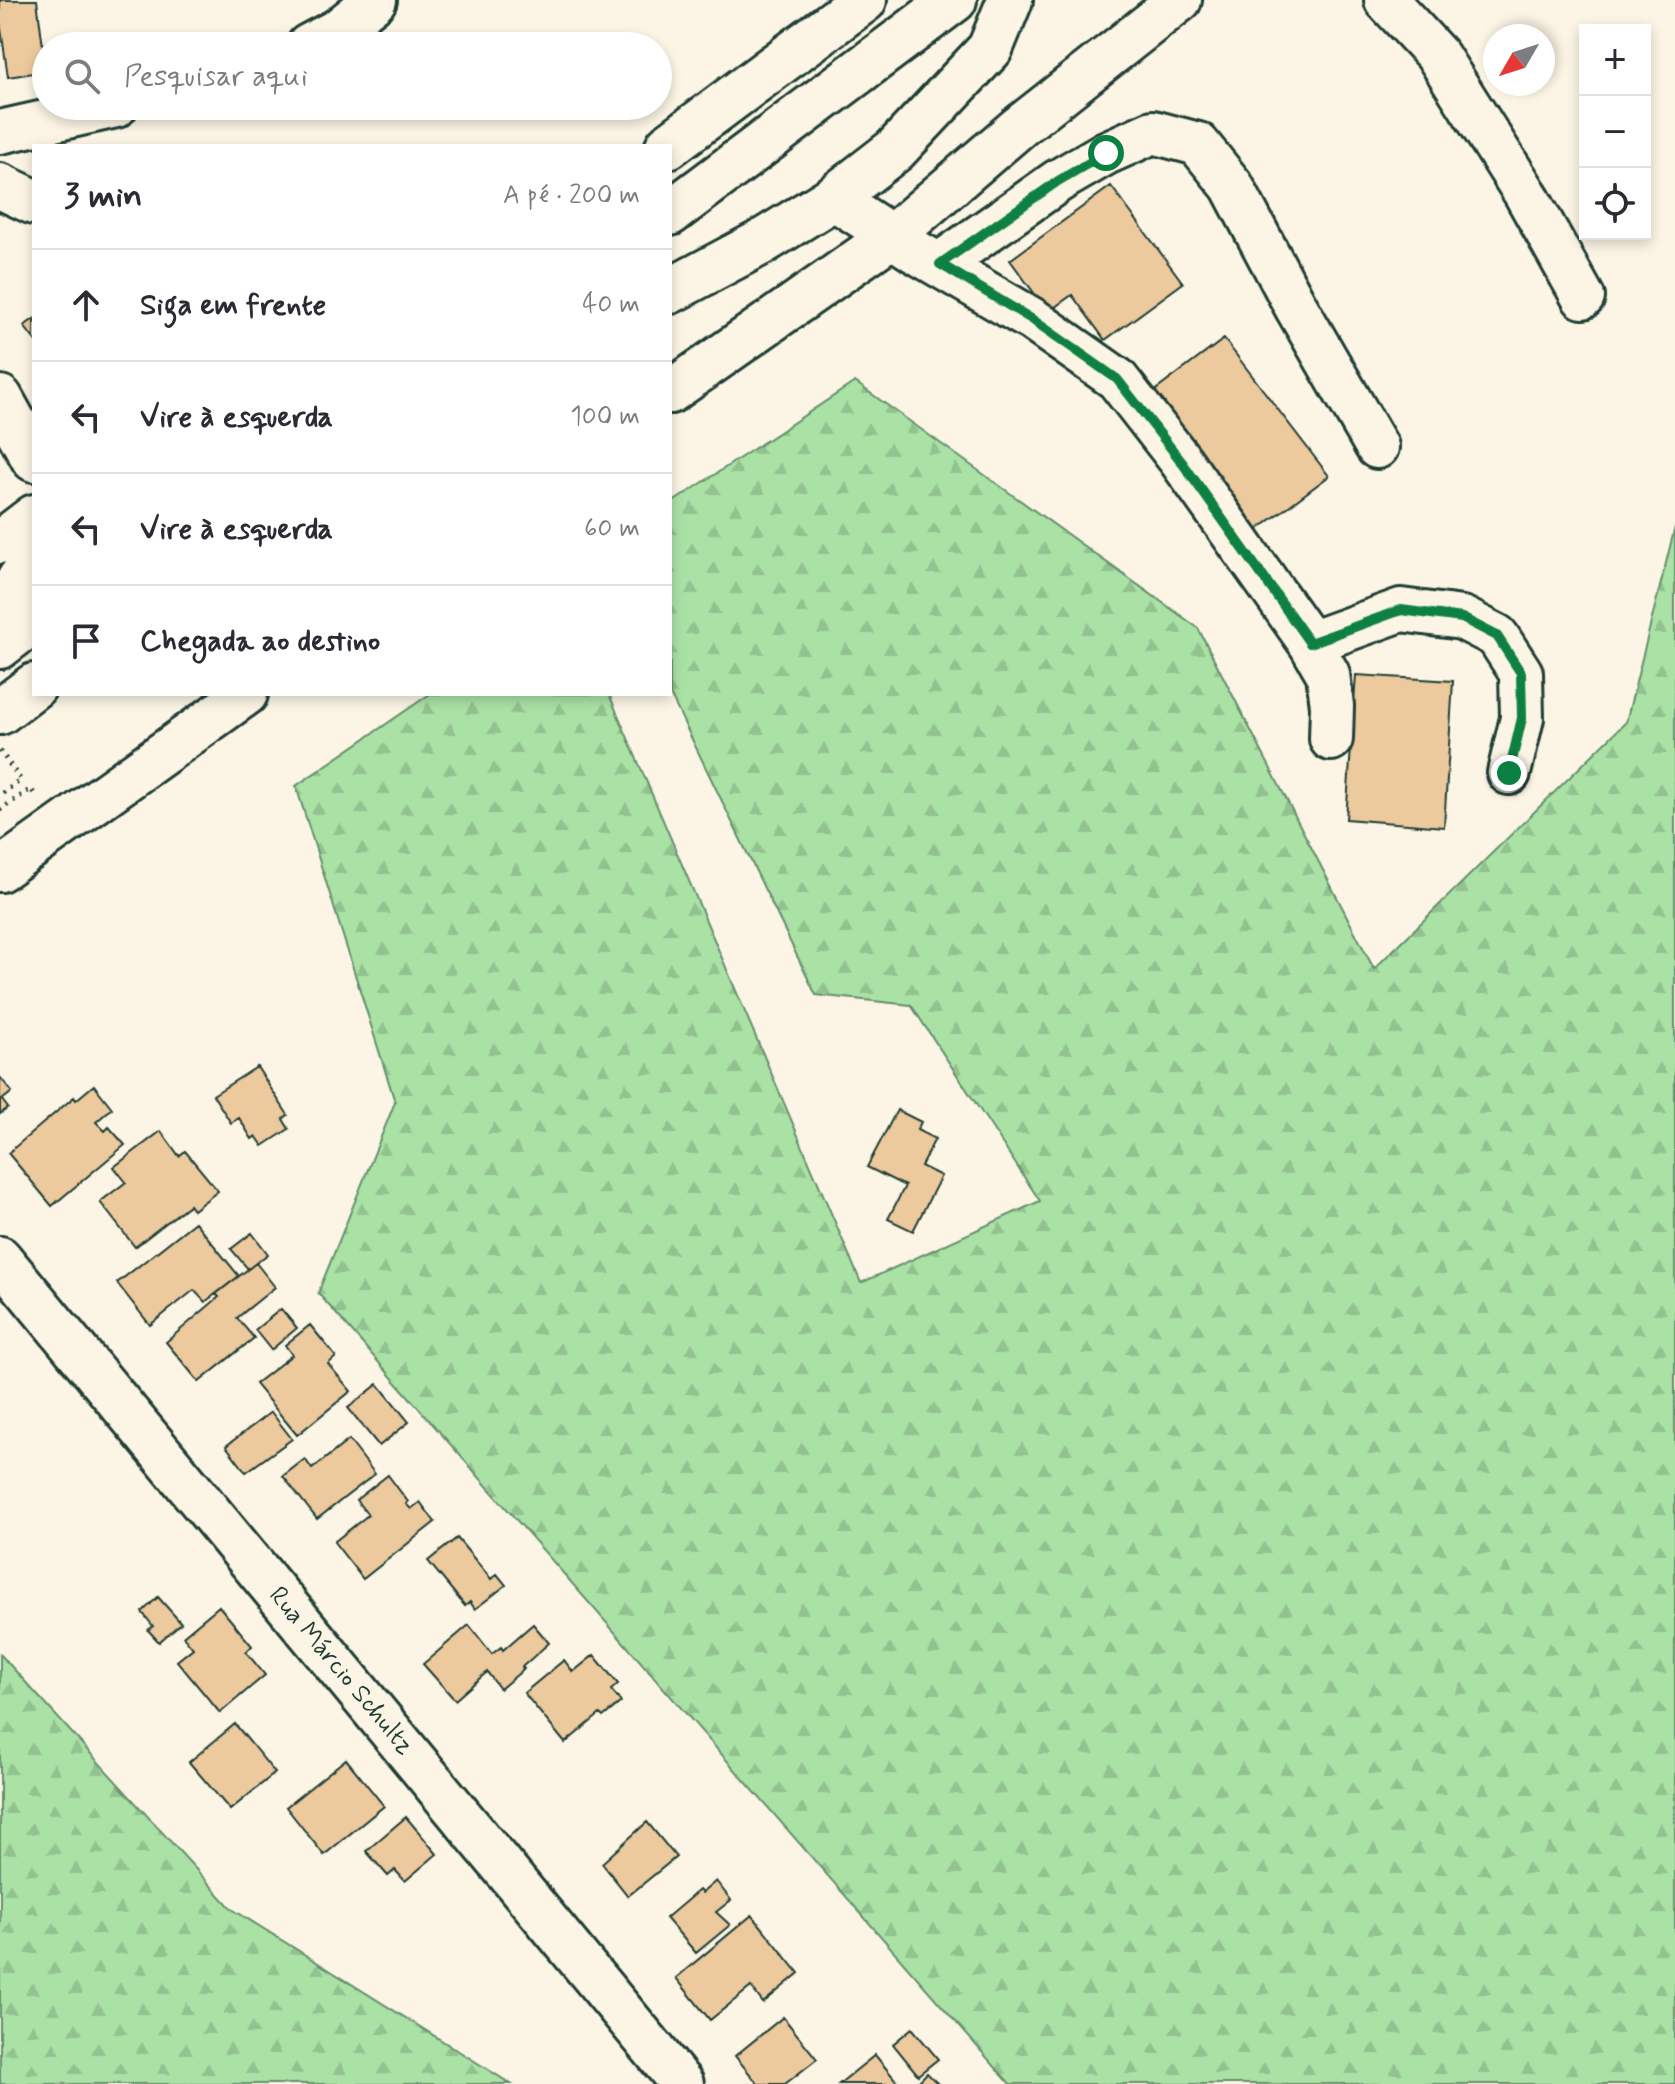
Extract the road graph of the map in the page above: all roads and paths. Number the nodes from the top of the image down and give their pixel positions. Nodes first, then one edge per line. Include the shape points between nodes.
1 (375, 0) edge
2 (864, 0) edge
3 (954, 0) edge
4 (1010, 0) edge
5 (1180, 0) edge
6 (1386, 0) edge
7 (334, 32) edge
8 (54, 120) edge
9 (0, 132) edge
10 (671, 144) edge
11 (0, 186) edge
12 (833, 198) junction
13 (32, 201) edge
14 (672, 212) edge
15 (892, 236) junction
16 (940, 264) junction
17 (672, 290) edge
18 (1583, 297) dead end
19 (672, 391) edge
20 (0, 398) edge
21 (1377, 447) dead end
22 (32, 455) edge
23 (32, 518) edge
24 (0, 542) edge
25 (32, 564) edge
26 (0, 605) edge
27 (32, 622) edge
28 (1310, 643) junction
29 (0, 646) edge
30 (32, 688) edge
31 (243, 696) edge
32 (0, 712) edge
33 (1331, 739) dead end
34 (0, 751) edge
35 (1509, 773) dead end
36 (0, 795) edge
37 (24, 806) dead end
38 (0, 810) edge
39 (0, 870) edge
40 (0, 1258) edge
41 (682, 2084) edge

1 - 7 street
2 - 10 main road
3 - 14 main road
4 - 12 main road via 990,49 895,150
5 - 15 street
6 - 18 street via 1438,56
8 - 9 street
11 - 13 main road
12 - 15 street
12 - 17 main road
15 - 16 street
15 - 19 street
16 - 21 street via 1106,153 1153,132 1198,144 1232,186
16 - 28 street via 1117,379
20 - 22 main road
23 - 24 street
25 - 26 main road
27 - 29 main road
28 - 33 street via 1328,674
28 - 35 street via 1401,610 1462,618 1497,636 1521,673 1522,718
30 - 32 main road
31 - 39 street
34 - 36 path via 21,780
37 - 38 path via 37,797 31,789
40 - 41 street, Rua Márcio Schultz

